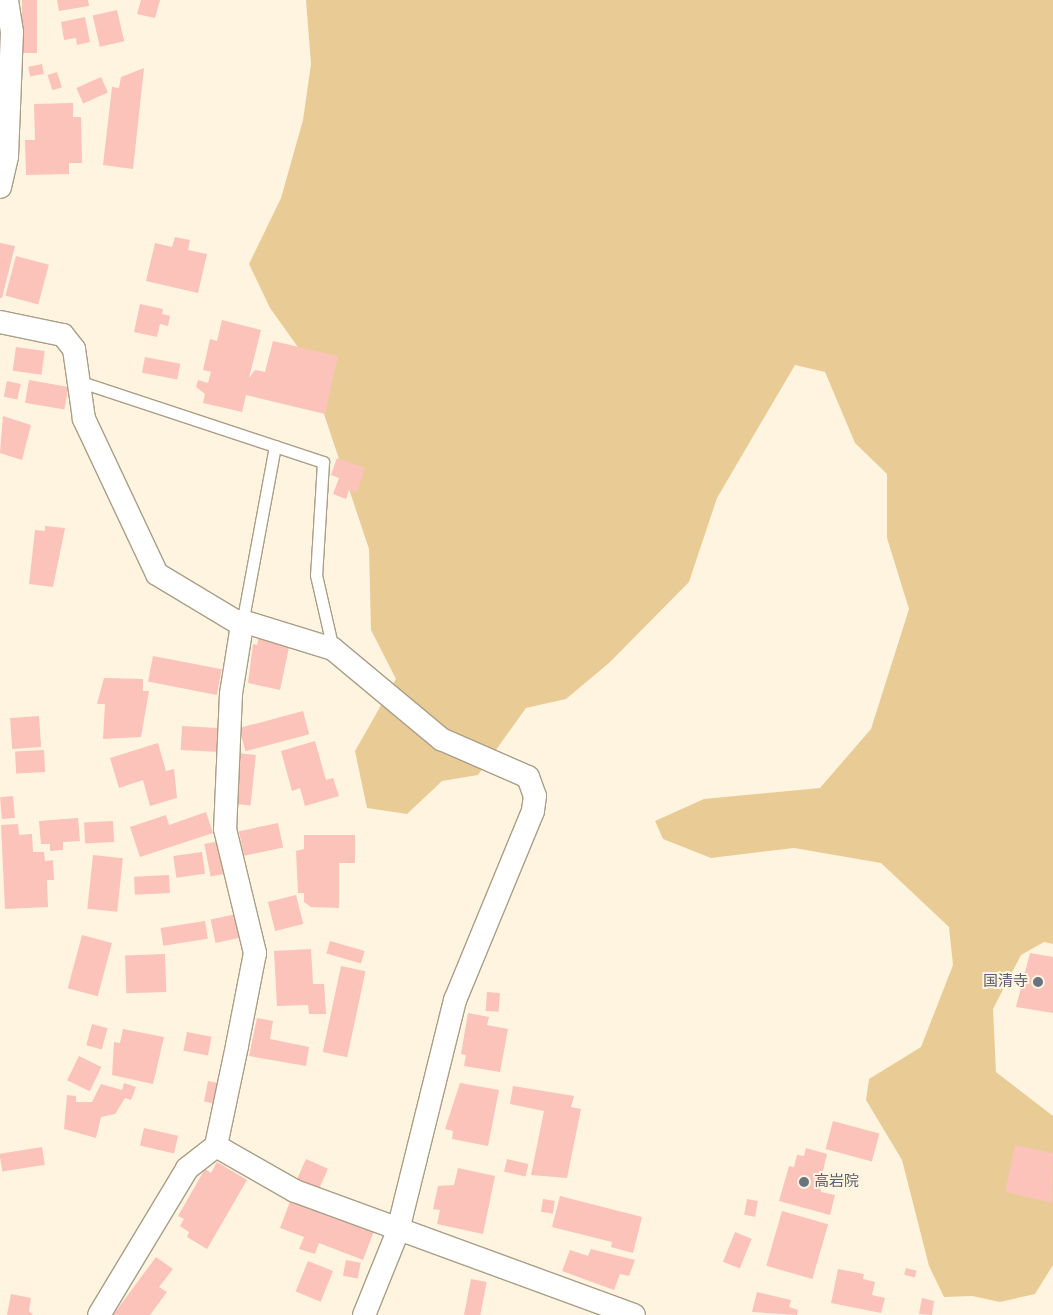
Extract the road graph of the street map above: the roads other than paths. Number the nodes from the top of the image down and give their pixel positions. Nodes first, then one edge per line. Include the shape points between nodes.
1 (7, 0) edge
2 (0, 187) edge
3 (1, 329) edge
4 (81, 382) junction
5 (275, 446) junction
6 (242, 623) junction
7 (333, 649) junction
8 (216, 1146) junction
9 (398, 1230) junction
10 (99, 1315) edge
11 (364, 1315) edge
12 (634, 1315) edge

1 - 2 street via 12,32 7,156
3 - 4 street via 63,335 74,349
4 - 5 lane
4 - 6 street via 84,419 157,574
5 - 6 lane
5 - 7 lane via 323,462 316,575
6 - 7 street
6 - 8 street via 231,694 225,829 255,953
7 - 9 street via 441,739 528,777 535,796 533,811 455,1000
8 - 9 street via 295,1191
8 - 10 street via 188,1169
9 - 11 street
9 - 12 street

